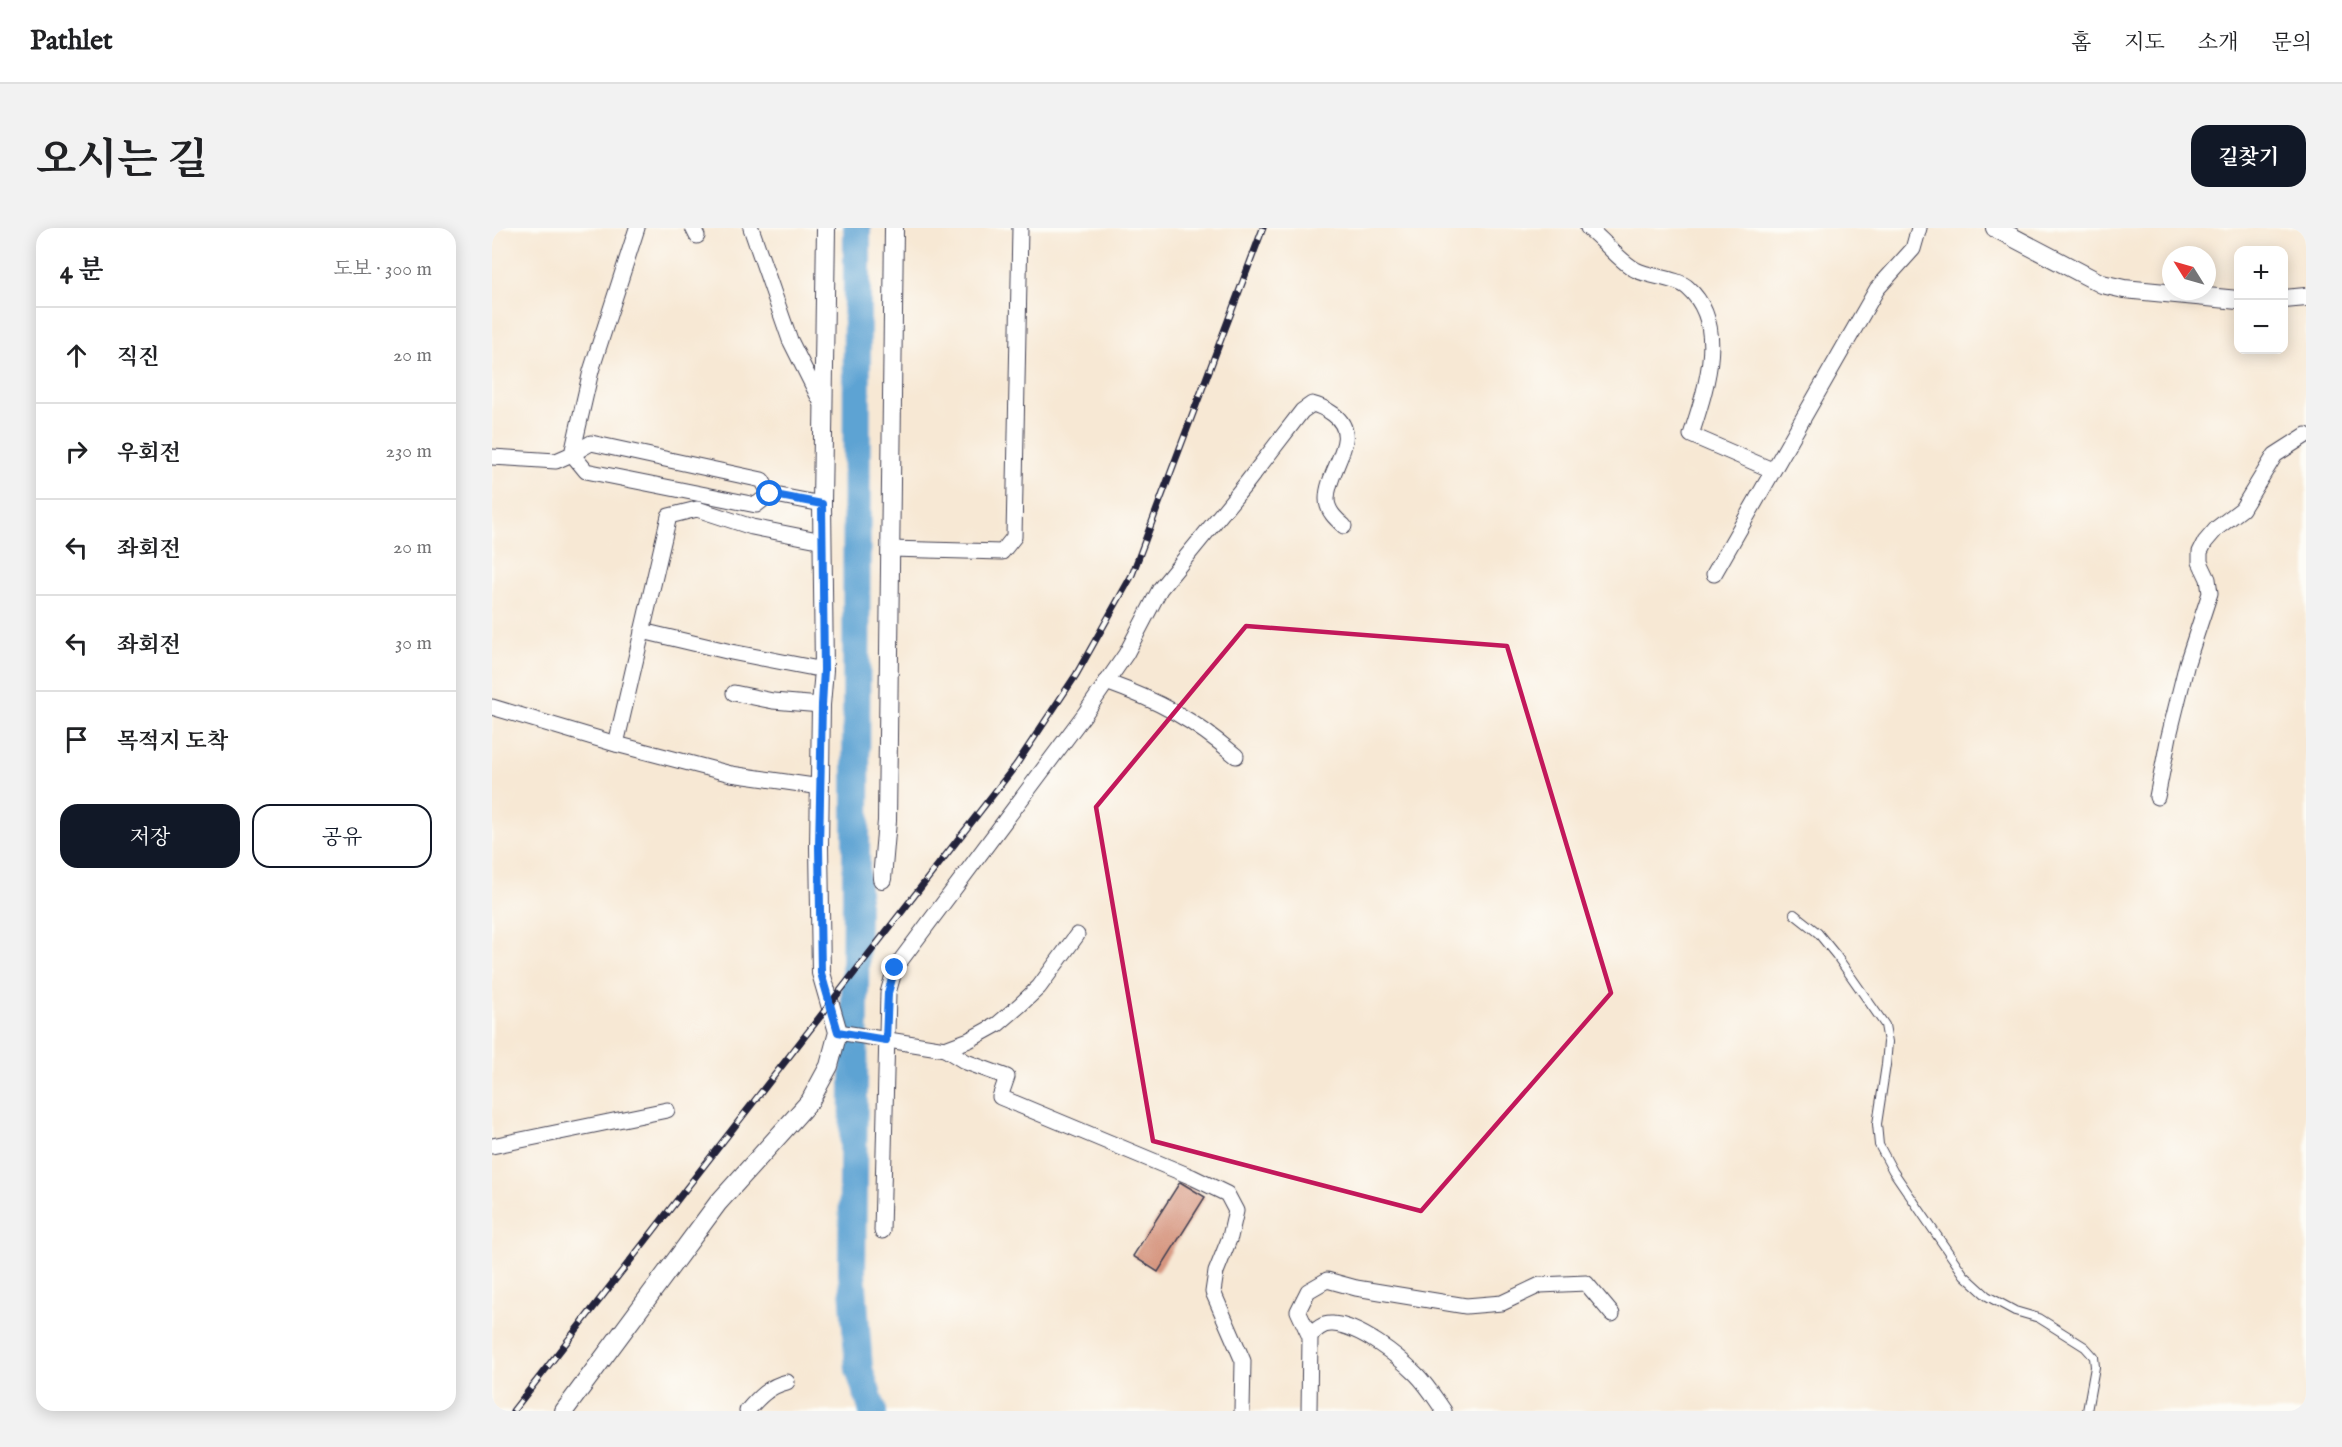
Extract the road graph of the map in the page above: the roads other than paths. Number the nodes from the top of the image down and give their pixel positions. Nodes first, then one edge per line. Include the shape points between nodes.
1 (637, 228) edge
2 (751, 228) edge
3 (826, 228) edge
4 (894, 228) edge
5 (1020, 228) edge
6 (1588, 228) edge
7 (1919, 228) edge
8 (1995, 228) edge
9 (2306, 297) edge
10 (2288, 298) edge
11 (2234, 300) edge
12 (825, 409) junction
13 (2306, 435) edge
14 (572, 454) junction
15 (492, 457) edge
16 (1772, 470) junction
17 (770, 494) junction
18 (822, 504) junction
19 (1344, 526) dead end
20 (822, 541) junction
21 (890, 549) junction
22 (1714, 574) dead end
23 (642, 631) junction
24 (824, 670) junction
25 (1106, 682) junction
26 (734, 693) dead end
27 (822, 705) junction
28 (492, 707) edge
29 (616, 744) junction
30 (1236, 756) dead end
31 (821, 787) junction
32 (2157, 797) dead end
33 (882, 879) dead end
34 (1794, 914) dead end
35 (1077, 935) dead end
36 (844, 1033) junction
37 (883, 1039) junction
38 (945, 1049) junction
39 (667, 1110) dead end
40 (492, 1146) edge
41 (882, 1232) dead end
42 (1612, 1314) dead end
43 (1310, 1337) junction
44 (787, 1382) dead end
45 (564, 1411) edge
46 (747, 1411) edge
47 (1242, 1411) edge
48 (1309, 1411) edge
49 (1444, 1411) edge
50 (2087, 1411) edge

1 - 14 street via 591,370
2 - 12 street via 790,340
3 - 12 street
4 - 21 street
5 - 21 street via 1014,537 1002,552
6 - 16 street via 1635,270 1687,286 1703,308 1711,357 1707,387 1690,435
7 - 16 street via 1913,249 1877,290
8 - 11 street via 2102,284
9 - 10 street
12 - 18 street
13 - 32 street via 2275,455 2242,508 2217,528 2200,552 2210,593 2187,663
14 - 15 street via 556,461
14 - 17 street via 591,443 762,480
14 - 17 street via 586,471 756,506
16 - 22 street
17 - 18 street
18 - 20 street
19 - 25 street via 1334,517 1327,501 1347,438 1341,421 1322,406 1312,404 1302,411 1160,589 1126,654
20 - 23 street via 752,527 698,509 669,516
20 - 24 street
21 - 33 street via 887,821
23 - 24 street
23 - 29 street
24 - 27 street
25 - 30 street via 1180,714
25 - 37 street via 895,968
26 - 27 street
27 - 31 street
28 - 29 street
29 - 31 street via 731,774
31 - 36 street via 821,973
34 - 50 lane via 1818,933 1885,1025 1888,1042 1877,1124 1879,1144 1893,1171 1964,1275 1987,1296 2039,1318 2094,1357
35 - 38 street via 1039,987 998,1024
36 - 37 street
36 - 45 street via 810,1101 718,1203
37 - 38 street
37 - 41 street
38 - 47 street via 966,1062 1007,1077 1000,1097 1227,1194 1236,1211 1213,1292 1243,1361
39 - 40 street
42 - 43 street via 1586,1283 1540,1285 1502,1303 1466,1306 1327,1280 1308,1291 1298,1311
43 - 48 street
43 - 49 street via 1316,1329 1331,1323 1369,1338 1396,1355 1417,1375
44 - 46 street via 759,1397

